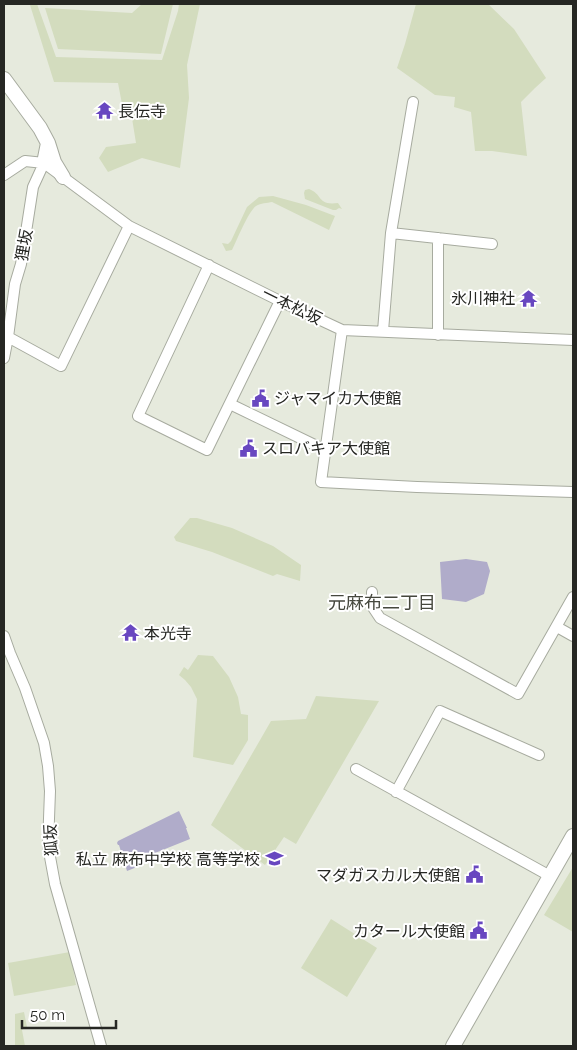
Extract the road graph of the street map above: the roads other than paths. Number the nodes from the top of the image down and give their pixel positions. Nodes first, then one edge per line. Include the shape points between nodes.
1 (4, 78) edge
2 (412, 102) dead end
3 (48, 143) junction
4 (44, 164) junction
5 (4, 175) edge
6 (63, 177) junction
7 (129, 226) junction
8 (391, 234) junction
9 (438, 238) junction
10 (492, 244) dead end
11 (209, 265) junction
12 (280, 301) junction
13 (342, 330) junction
14 (383, 332) junction
15 (438, 335) junction
16 (8, 337) junction
17 (573, 340) edge
18 (4, 358) edge
19 (230, 404) junction
20 (325, 450) junction
21 (573, 492) edge
22 (372, 592) dead end
23 (573, 597) edge
24 (556, 627) junction
25 (4, 636) edge
26 (573, 636) edge
27 (539, 755) dead end
28 (356, 770) dead end
29 (396, 792) junction
30 (573, 836) edge
31 (550, 876) junction
32 (101, 1046) edge
33 (453, 1046) edge

1 - 3 street
2 - 8 street
3 - 4 street
3 - 6 street
4 - 5 street via 25,161
4 - 6 street, 一本松坂
4 - 16 street, 狸坂 via 33,187
6 - 7 street, 一本松坂
7 - 11 street, 一本松坂
7 - 16 street via 61,366
8 - 9 street
8 - 14 street
9 - 10 street
9 - 15 street
11 - 12 street, 一本松坂
11 - 19 street via 138,416 207,450
12 - 13 street, 一本松坂
12 - 19 street
13 - 14 street, 一本松坂
13 - 20 street
14 - 15 street, 一本松坂
15 - 17 street, 一本松坂
16 - 18 street, 狸坂
19 - 20 street
20 - 21 street via 321,482
22 - 24 street via 372,606 380,618 518,694
23 - 24 street
24 - 26 street
25 - 32 street, 狐坂 via 44,743 50,791 48,846
27 - 29 street via 440,711
28 - 29 street
29 - 31 street
30 - 31 street
31 - 33 street

